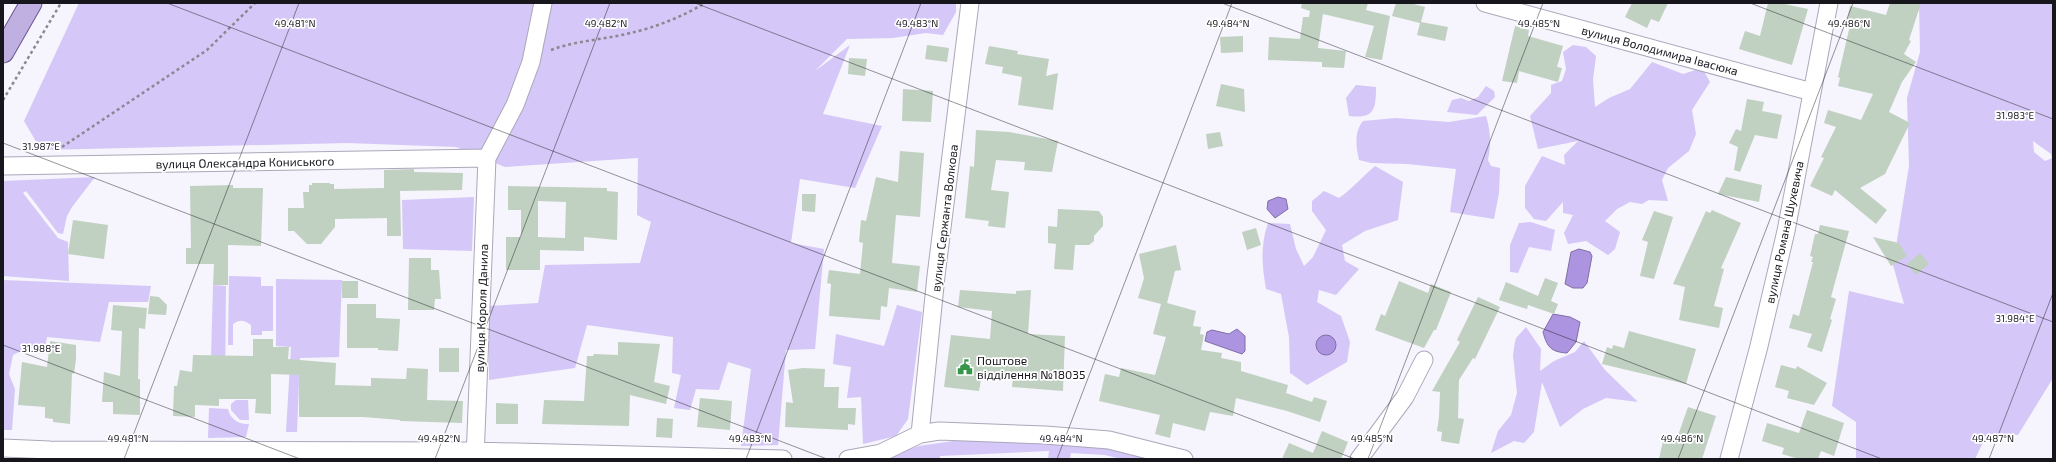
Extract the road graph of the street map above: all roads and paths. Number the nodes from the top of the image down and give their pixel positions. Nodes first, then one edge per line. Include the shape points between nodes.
1 (31, 3) edge
2 (61, 3) edge
3 (255, 3) edge
4 (542, 3) edge
5 (704, 3) edge
6 (970, 3) edge
7 (1485, 3) edge
8 (1829, 3) edge
9 (3, 52) edge
10 (531, 57) junction
11 (1812, 92) junction
12 (3, 100) edge
13 (62, 148) dead end
14 (487, 158) junction
15 (3, 166) edge
16 (1424, 360) dead end
17 (920, 434) junction
18 (3, 448) edge
19 (100, 454) edge
20 (289, 455) edge
21 (475, 455) edge
22 (783, 459) edge
23 (848, 459) edge
24 (1184, 459) edge
25 (1359, 459) edge
26 (1729, 459) edge

1 - 9 main road
2 - 12 path
3 - 13 path via 207,50
4 - 10 street
5 - 10 path via 690,12 631,33 567,44
6 - 17 street, вулиця Сержанта Волкова via 936,276
7 - 11 street, вулиця Володимира Івасюка
8 - 11 street, вулиця Романа Шухевича
10 - 14 street via 515,105
11 - 26 street, вулиця Романа Шухевича via 1786,231
14 - 15 street, вулиця Олександра Кониського
14 - 21 street, вулиця Короля Данила
16 - 25 street via 1405,397
17 - 23 street via 881,453
17 - 24 street via 939,432 1045,435 1108,440
18 - 19 street
19 - 20 street
20 - 21 street
21 - 22 street

